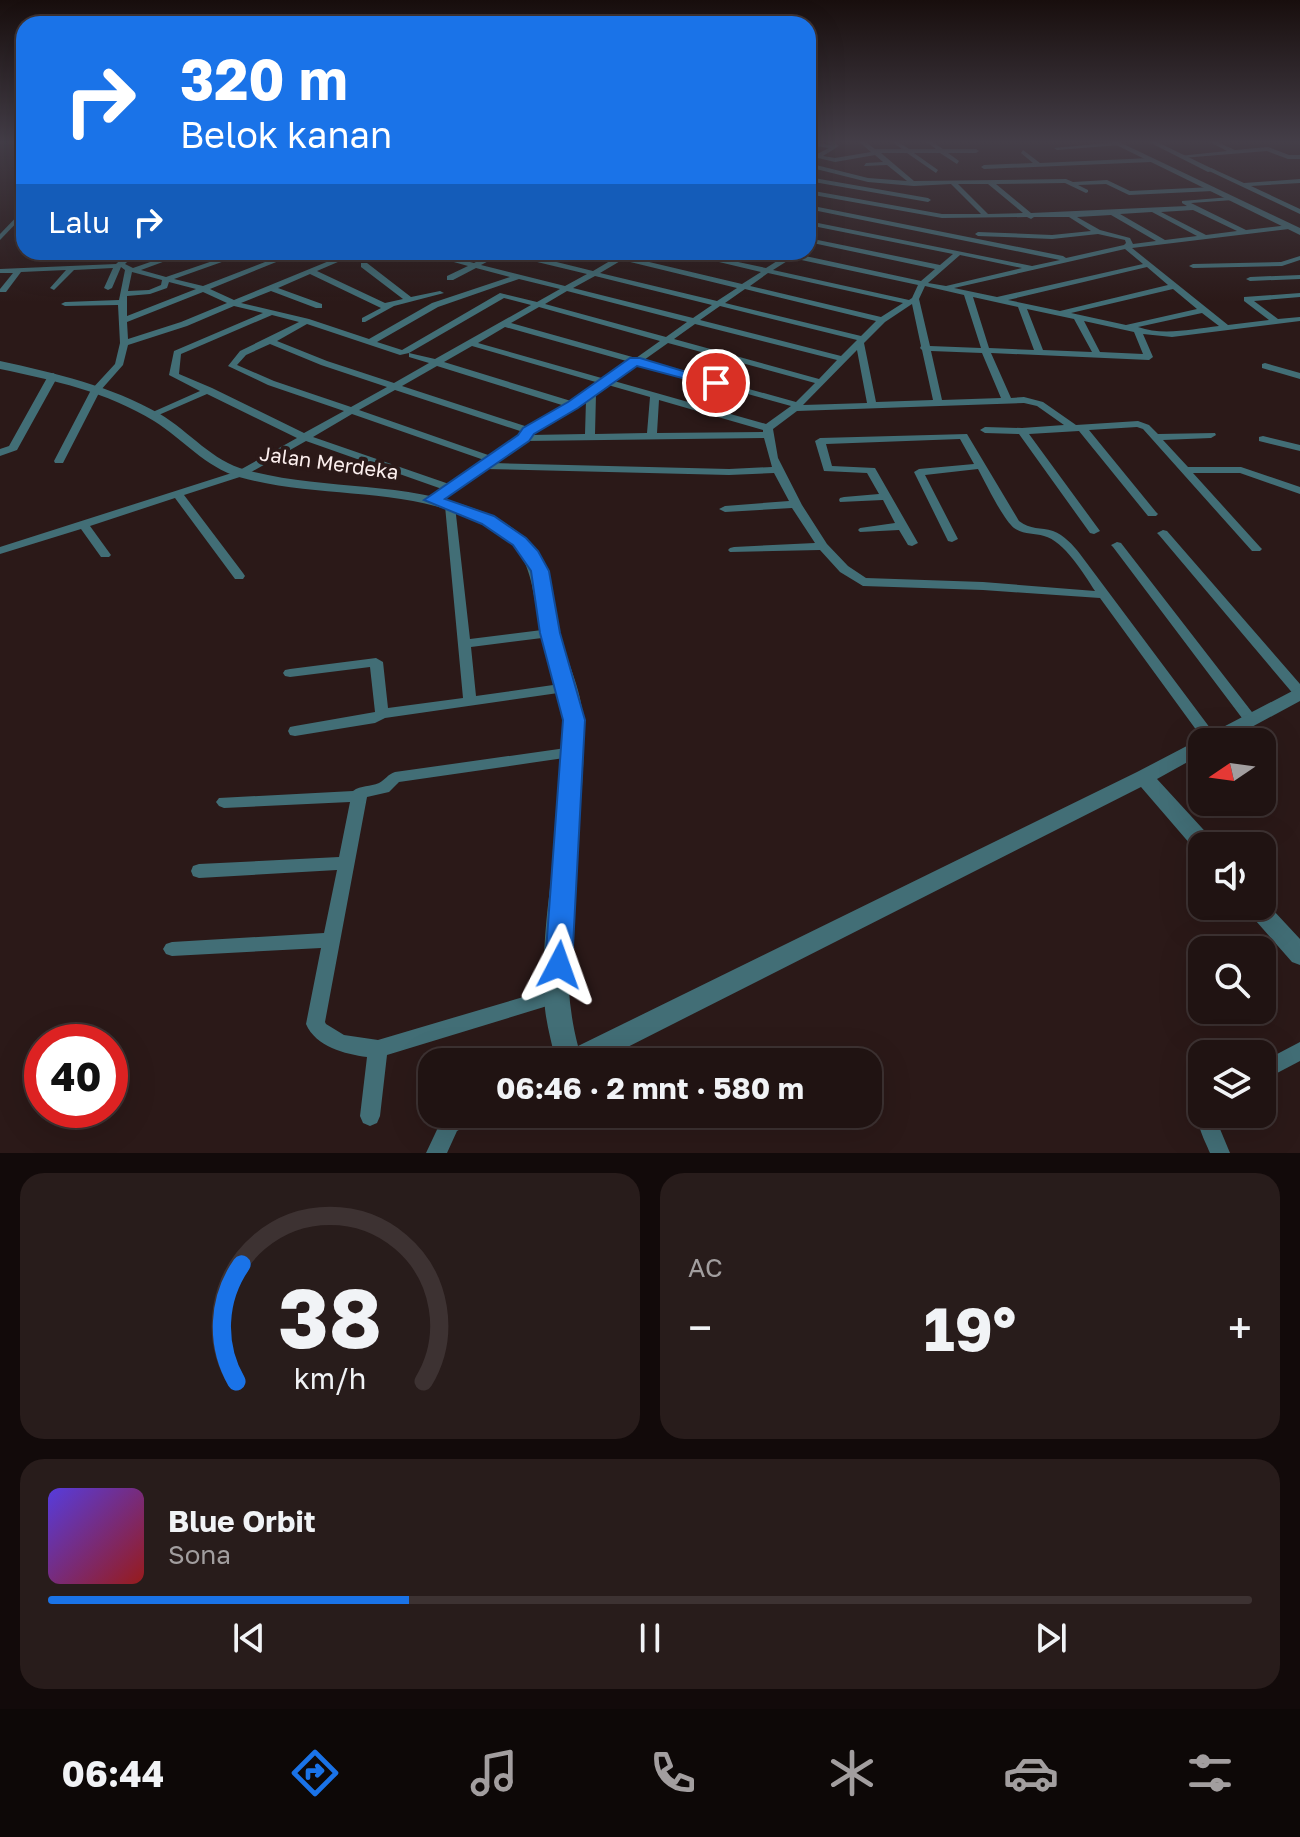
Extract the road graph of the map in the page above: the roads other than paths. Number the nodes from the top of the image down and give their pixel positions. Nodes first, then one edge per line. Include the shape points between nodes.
1 (822, 195) edge
2 (879, 195) edge
3 (894, 195) edge
4 (923, 195) edge
5 (965, 195) edge
6 (1004, 195) edge
7 (1223, 195) edge
8 (1263, 195) edge
9 (1231, 199) junction
10 (928, 200) junction
11 (866, 204) junction
12 (1194, 208) junction
13 (816, 209) edge
14 (1152, 209) junction
15 (1111, 212) junction
16 (1300, 212) edge
17 (850, 215) junction
18 (1070, 215) junction
19 (942, 216) junction
20 (988, 217) junction
21 (1028, 217) junction
22 (15, 220) joint
23 (0, 221) edge
24 (816, 225) edge
25 (1289, 227) junction
26 (831, 228) junction
27 (1098, 232) junction
28 (1244, 232) junction
29 (1300, 232) edge
30 (955, 235) junction
31 (1052, 237) junction
32 (1204, 237) junction
33 (0, 238) edge
34 (816, 238) edge
35 (1164, 242) junction
36 (816, 243) edge
37 (1126, 247) junction
38 (959, 253) junction
39 (1300, 258) edge
40 (816, 259) edge
41 (129, 260) edge
42 (154, 260) edge
43 (222, 260) edge
44 (277, 260) edge
45 (338, 260) edge
46 (454, 260) edge
47 (486, 260) edge
48 (540, 260) edge
49 (616, 260) edge
50 (633, 260) edge
51 (717, 260) edge
52 (784, 260) edge
53 (1070, 260) junction
54 (364, 265) dead end
55 (474, 265) junction
56 (1148, 265) junction
57 (1193, 266) dead end
58 (126, 267) junction
59 (941, 268) junction
60 (1031, 268) junction
61 (71, 269) junction
62 (19, 270) junction
63 (0, 271) edge
64 (310, 271) junction
65 (766, 271) junction
66 (594, 272) junction
67 (520, 276) junction
68 (1300, 277) edge
69 (450, 278) dead end
70 (166, 279) junction
71 (1250, 279) dead end
72 (922, 284) junction
73 (741, 286) junction
74 (1174, 286) junction
75 (269, 287) junction
76 (54, 288) dead end
77 (108, 288) dead end
78 (567, 288) junction
79 (942, 288) junction
80 (204, 289) junction
81 (3, 290) dead end
82 (440, 293) dead end
83 (968, 294) junction
84 (1300, 295) edge
85 (123, 298) junction
86 (409, 300) junction
87 (912, 300) junction
88 (997, 300) junction
89 (396, 303) junction
90 (718, 303) junction
91 (65, 304) dead end
92 (235, 304) junction
93 (537, 305) junction
94 (319, 306) dead end
95 (1022, 306) junction
96 (1203, 310) junction
97 (270, 313) junction
98 (1059, 313) junction
99 (1078, 318) junction
100 (1297, 318) edge
101 (124, 320) junction
102 (365, 320) dead end
103 (882, 320) junction
104 (1273, 320) junction
105 (306, 321) junction
106 (692, 321) junction
107 (504, 324) junction
108 (1224, 326) junction
109 (1132, 329) junction
110 (665, 340) junction
111 (270, 341) junction
112 (862, 341) junction
113 (370, 342) junction
114 (124, 343) junction
115 (470, 343) junction
116 (924, 348) junction
117 (986, 351) junction
118 (1040, 353) junction
119 (412, 355) dead end
120 (1098, 356) junction
121 (843, 359) junction
122 (635, 361) junction
123 (434, 363) junction
124 (1265, 366) dead end
125 (2, 368) edge
126 (53, 376) junction
127 (1300, 376) edge
128 (821, 382) junction
129 (605, 383) junction
130 (393, 386) junction
131 (96, 390) junction
132 (209, 390) junction
133 (591, 392) junction
134 (655, 397) junction
135 (1007, 400) junction
136 (938, 401) junction
137 (872, 404) junction
138 (573, 405) junction
139 (796, 406) junction
140 (351, 410) junction
141 (151, 415) junction
142 (1077, 427) junction
143 (985, 430) dead end
144 (1022, 431) junction
145 (768, 432) junction
146 (526, 434) junction
147 (1211, 435) dead end
148 (652, 436) junction
149 (304, 437) junction
150 (590, 437) junction
151 (1156, 437) junction
152 (1263, 439) dead end
153 (1300, 448) edge
154 (0, 453) edge
155 (59, 461) dead end
156 (487, 462) junction
157 (981, 466) junction
158 (779, 470) junction
159 (1184, 470) junction
160 (242, 473) junction
161 (1300, 491) edge
162 (178, 494) junction
163 (451, 497) junction
164 (886, 497) junction
165 (844, 500) dead end
166 (796, 504) junction
167 (725, 509) dead end
168 (1152, 514) dead end
169 (83, 524) junction
170 (903, 526) junction
171 (864, 530) dead end
172 (1094, 531) dead end
173 (1163, 533) dead end
174 (952, 539) dead end
175 (912, 543) dead end
176 (1117, 545) dead end
177 (823, 546) junction
178 (1256, 549) dead end
179 (734, 550) dead end
180 (0, 551) edge
181 (105, 555) dead end
182 (239, 576) dead end
183 (1104, 595) junction
184 (550, 633) junction
185 (464, 644) junction
186 (290, 673) dead end
187 (567, 688) junction
188 (1300, 693) edge
189 (470, 702) junction
190 (382, 714) junction
191 (1250, 719) junction
192 (1197, 728) edge
193 (1233, 728) edge
194 (295, 731) dead end
195 (573, 752) junction
196 (1188, 753) edge
197 (1144, 777) junction
198 (359, 796) junction
199 (224, 802) dead end
200 (1193, 832) edge
201 (347, 863) junction
202 (199, 871) dead end
203 (1269, 920) edge
204 (330, 940) junction
205 (172, 949) dead end
206 (1300, 955) edge
207 (557, 995) junction
208 (567, 1048) edge
209 (598, 1048) edge
210 (378, 1049) junction
211 (1300, 1051) edge
212 (1276, 1064) edge
213 (370, 1116) dead end
214 (448, 1128) edge
215 (1210, 1128) edge
216 (436, 1153) edge
217 (1220, 1153) edge

1 - 11 street
2 - 11 street
3 - 10 street
4 - 10 street
5 - 20 street
6 - 21 street
7 - 9 street
8 - 16 street
9 - 12 street via 1184,202
9 - 25 street
10 - 19 street
11 - 17 street
11 - 19 street
12 - 14 street
12 - 28 street
13 - 17 street
14 - 15 street
14 - 32 street
15 - 18 street
15 - 35 street
17 - 26 street
17 - 30 street
18 - 21 street
18 - 27 street
19 - 20 street
20 - 21 street
21 - 31 street
22 - 23 street
22 - 33 street
24 - 26 street
25 - 28 street
25 - 29 street
26 - 34 street
26 - 38 street
27 - 31 street
27 - 37 street via 1128,239
28 - 32 street
30 - 31 street
30 - 53 street
32 - 35 street
35 - 37 street
36 - 59 street
37 - 53 street
37 - 56 street
38 - 59 street
38 - 60 street
39 - 57 street via 1282,264
40 - 72 street
41 - 58 street
42 - 58 street
43 - 70 street
44 - 80 street
45 - 64 street
46 - 55 street
47 - 55 street
48 - 66 street
49 - 66 street
50 - 73 street
51 - 65 street
52 - 65 street
53 - 60 street
54 - 86 street
55 - 67 street
55 - 69 street
56 - 74 street
56 - 88 street
58 - 61 street
58 - 70 street
58 - 77 street
58 - 85 street
59 - 72 street
60 - 79 street
61 - 62 street
61 - 76 street
62 - 63 street
62 - 81 street
64 - 75 street
64 - 89 street via 384,306
65 - 73 street
65 - 87 street
66 - 78 street
66 - 90 street
67 - 78 street
67 - 113 street via 445,301
68 - 71 street
70 - 80 street
70 - 85 street via 164,286
72 - 79 street
72 - 87 street
73 - 90 street
73 - 103 street
74 - 96 street
74 - 98 street
75 - 92 street
75 - 94 street
78 - 93 street
78 - 106 street
79 - 83 street
80 - 92 street
80 - 101 street
82 - 86 street
83 - 88 street
83 - 117 street
84 - 104 street via 1247,299
85 - 91 street
85 - 101 street
86 - 89 street
87 - 103 street
87 - 116 street
88 - 95 street
89 - 102 street
90 - 106 street
90 - 112 street
92 - 97 street
92 - 114 street
93 - 107 street
93 - 110 street
93 - 113 street via 496,296 403,353
95 - 98 street
95 - 118 street
96 - 108 street
96 - 109 street
97 - 105 street
97 - 132 street via 177,353 174,375
98 - 99 street
99 - 109 street
99 - 120 street
100 - 104 street
101 - 114 street
103 - 112 street
104 - 108 street
105 - 111 street
105 - 113 street
106 - 110 street
106 - 121 street
107 - 115 street
107 - 122 street
108 - 109 street via 1172,334
109 - 120 street via 1149,357
110 - 122 street
110 - 128 street
111 - 130 street
111 - 140 street via 243,353 232,366
112 - 121 street
112 - 137 street
114 - 131 street via 119,365
115 - 123 street
115 - 129 street
116 - 117 street
116 - 136 street
117 - 118 street
117 - 135 street
118 - 120 street
119 - 123 street
121 - 128 street
122 - 129 street
122 - 139 street
123 - 130 street
123 - 138 street
124 - 127 street
125 - 126 street, Jalan Merdeka
126 - 131 street, Jalan Merdeka
126 - 154 street via 13,448
128 - 139 street
129 - 133 street
129 - 134 street
130 - 140 street
130 - 146 street
131 - 141 street, Jalan Merdeka
131 - 155 street
132 - 141 street
132 - 149 street
133 - 138 street
133 - 150 street
134 - 145 street
134 - 148 street
135 - 136 street
135 - 142 street via 1035,402
136 - 137 street
137 - 139 street
138 - 146 street
139 - 145 street
140 - 149 street
140 - 156 street
141 - 160 street, Jalan Merdeka via 217,465
142 - 144 street
142 - 151 street via 1138,424
142 - 168 street
143 - 144 street
144 - 172 street
145 - 148 street
145 - 158 street
146 - 150 street
146 - 156 street
147 - 151 street
148 - 150 street
149 - 160 street
149 - 163 street
151 - 159 street
152 - 153 street
156 - 158 street
156 - 163 street
157 - 164 street via 963,436 956,434 820,441 828,469 869,469
157 - 174 street via 919,472
157 - 183 street via 1015,523 1028,533 1055,536
158 - 166 street
159 - 161 street via 1241,470
159 - 178 street
160 - 162 street
160 - 163 street, Jalan Merdeka via 433,500
162 - 169 street
162 - 182 street
163 - 184 street, Jalan Merdeka via 532,555 540,571
163 - 185 street
164 - 165 street
164 - 170 street
166 - 167 street
166 - 177 street
169 - 180 street
169 - 181 street
170 - 171 street
170 - 175 street
173 - 188 street
176 - 191 street
177 - 179 street
177 - 183 street via 863,582
183 - 192 street
184 - 185 street
184 - 187 street, Jalan Merdeka
185 - 189 street
186 - 190 street via 376,662
187 - 189 street
187 - 195 street, Jalan Merdeka
188 - 191 street
189 - 190 street
190 - 194 street
191 - 193 street
195 - 198 street via 395,777 384,788
195 - 207 street, Jalan Merdeka
196 - 197 street
197 - 200 street
197 - 209 street
198 - 199 street
198 - 201 street
201 - 202 street
201 - 204 street
203 - 206 street
204 - 205 street
204 - 210 street via 315,1024 323,1033
207 - 208 street, Jalan Merdeka
207 - 210 street
210 - 213 street
211 - 212 street
214 - 216 street
215 - 217 street

